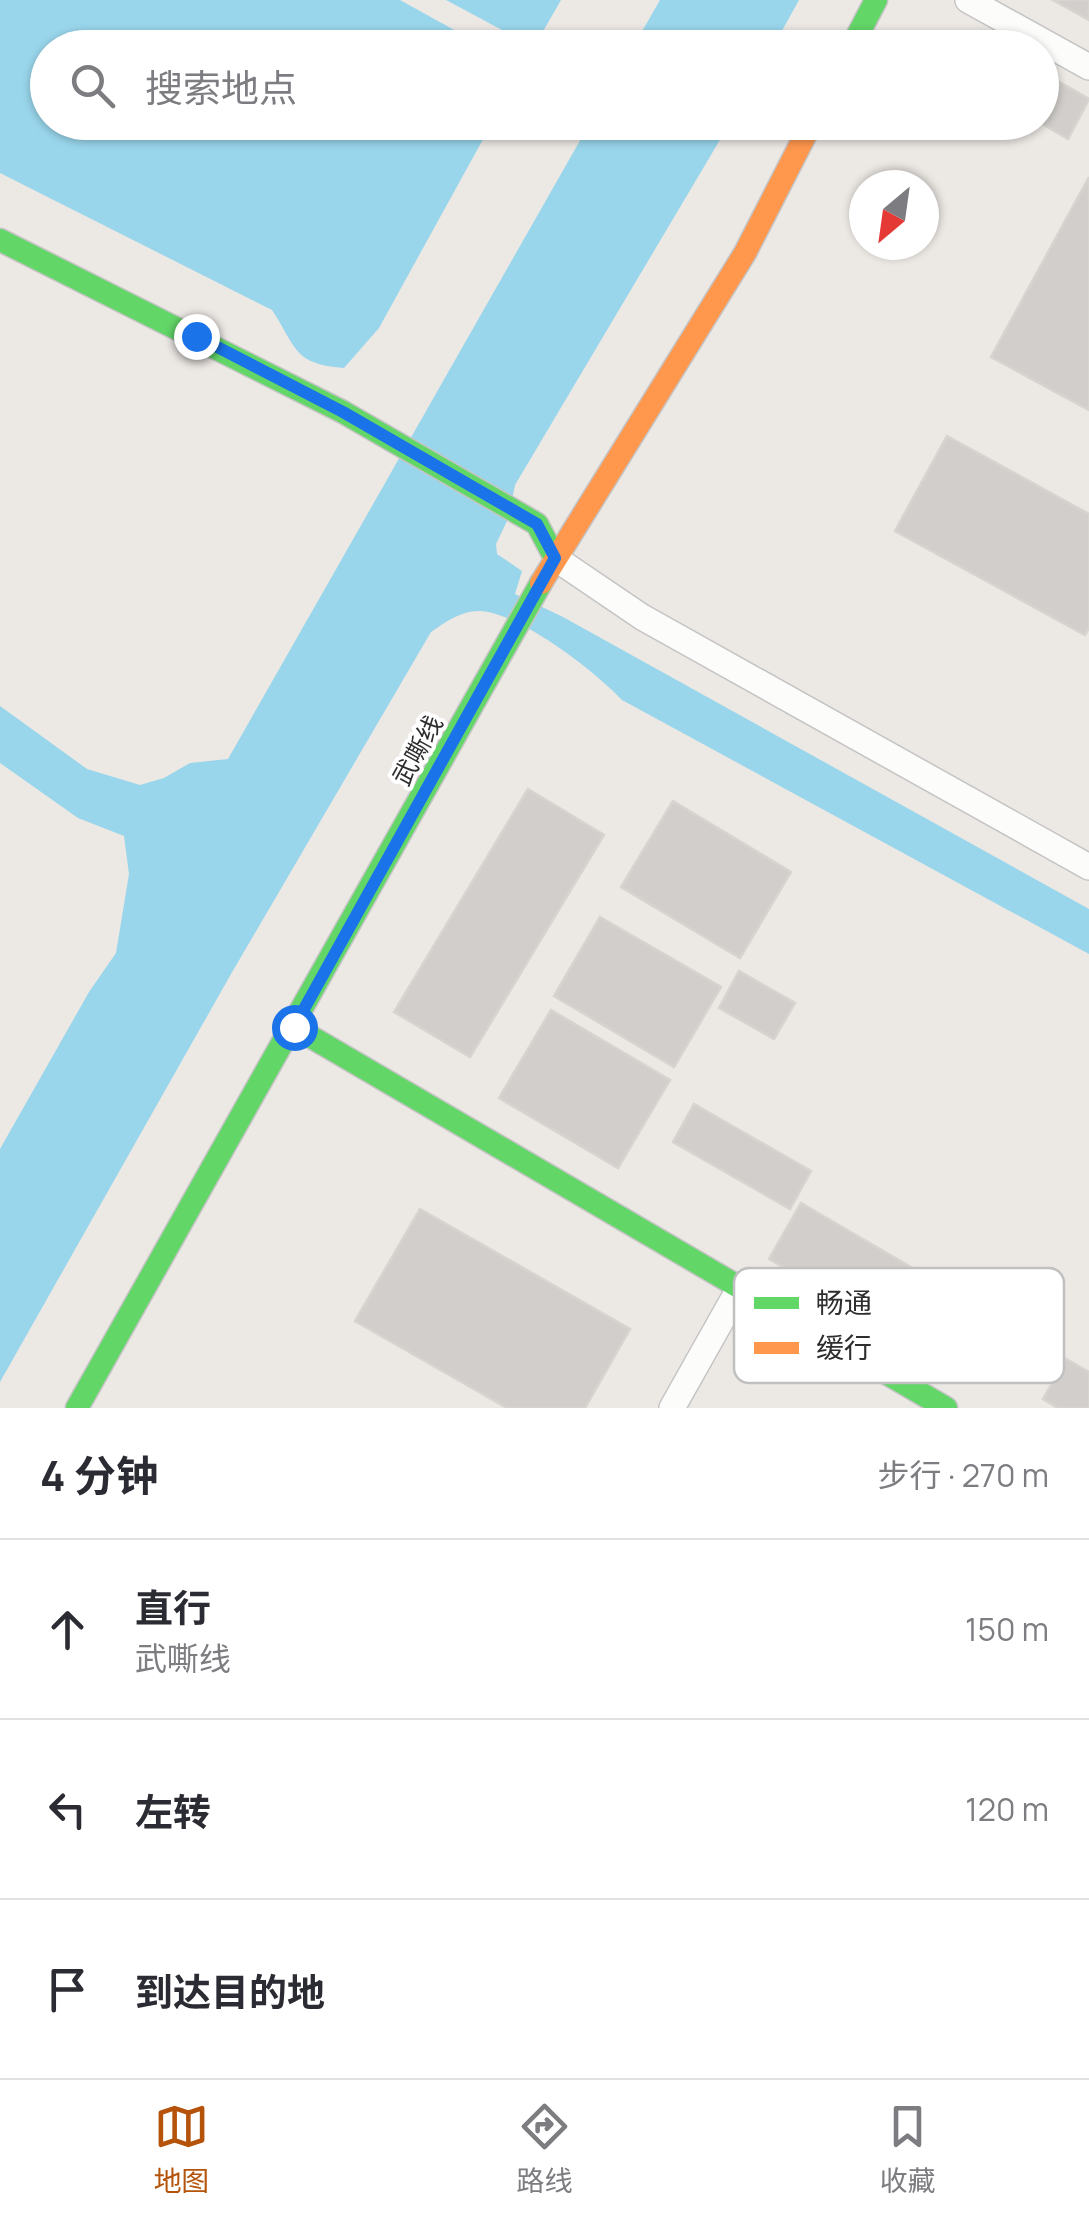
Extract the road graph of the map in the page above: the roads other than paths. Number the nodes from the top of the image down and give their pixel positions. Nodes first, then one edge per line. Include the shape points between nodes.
1 (876, 0) edge
2 (968, 0) edge
3 (860, 30) edge
4 (1022, 30) edge
5 (1059, 50) edge
6 (1089, 67) edge
7 (803, 140) edge
8 (0, 240) edge
9 (555, 558) junction
10 (1089, 867) edge
11 (294, 1027) junction
12 (734, 1285) edge
13 (734, 1300) edge
14 (903, 1383) edge
15 (77, 1408) edge
16 (672, 1408) edge
17 (946, 1408) edge

1 - 3 main road
2 - 4 street
5 - 6 street
7 - 9 main road, 武嘶线 via 745,253
8 - 9 main road via 375,431 537,524
9 - 10 street via 642,617
9 - 11 main road, 武嘶线
11 - 12 main road
11 - 15 main road, 武嘶线
13 - 16 street
14 - 17 main road

